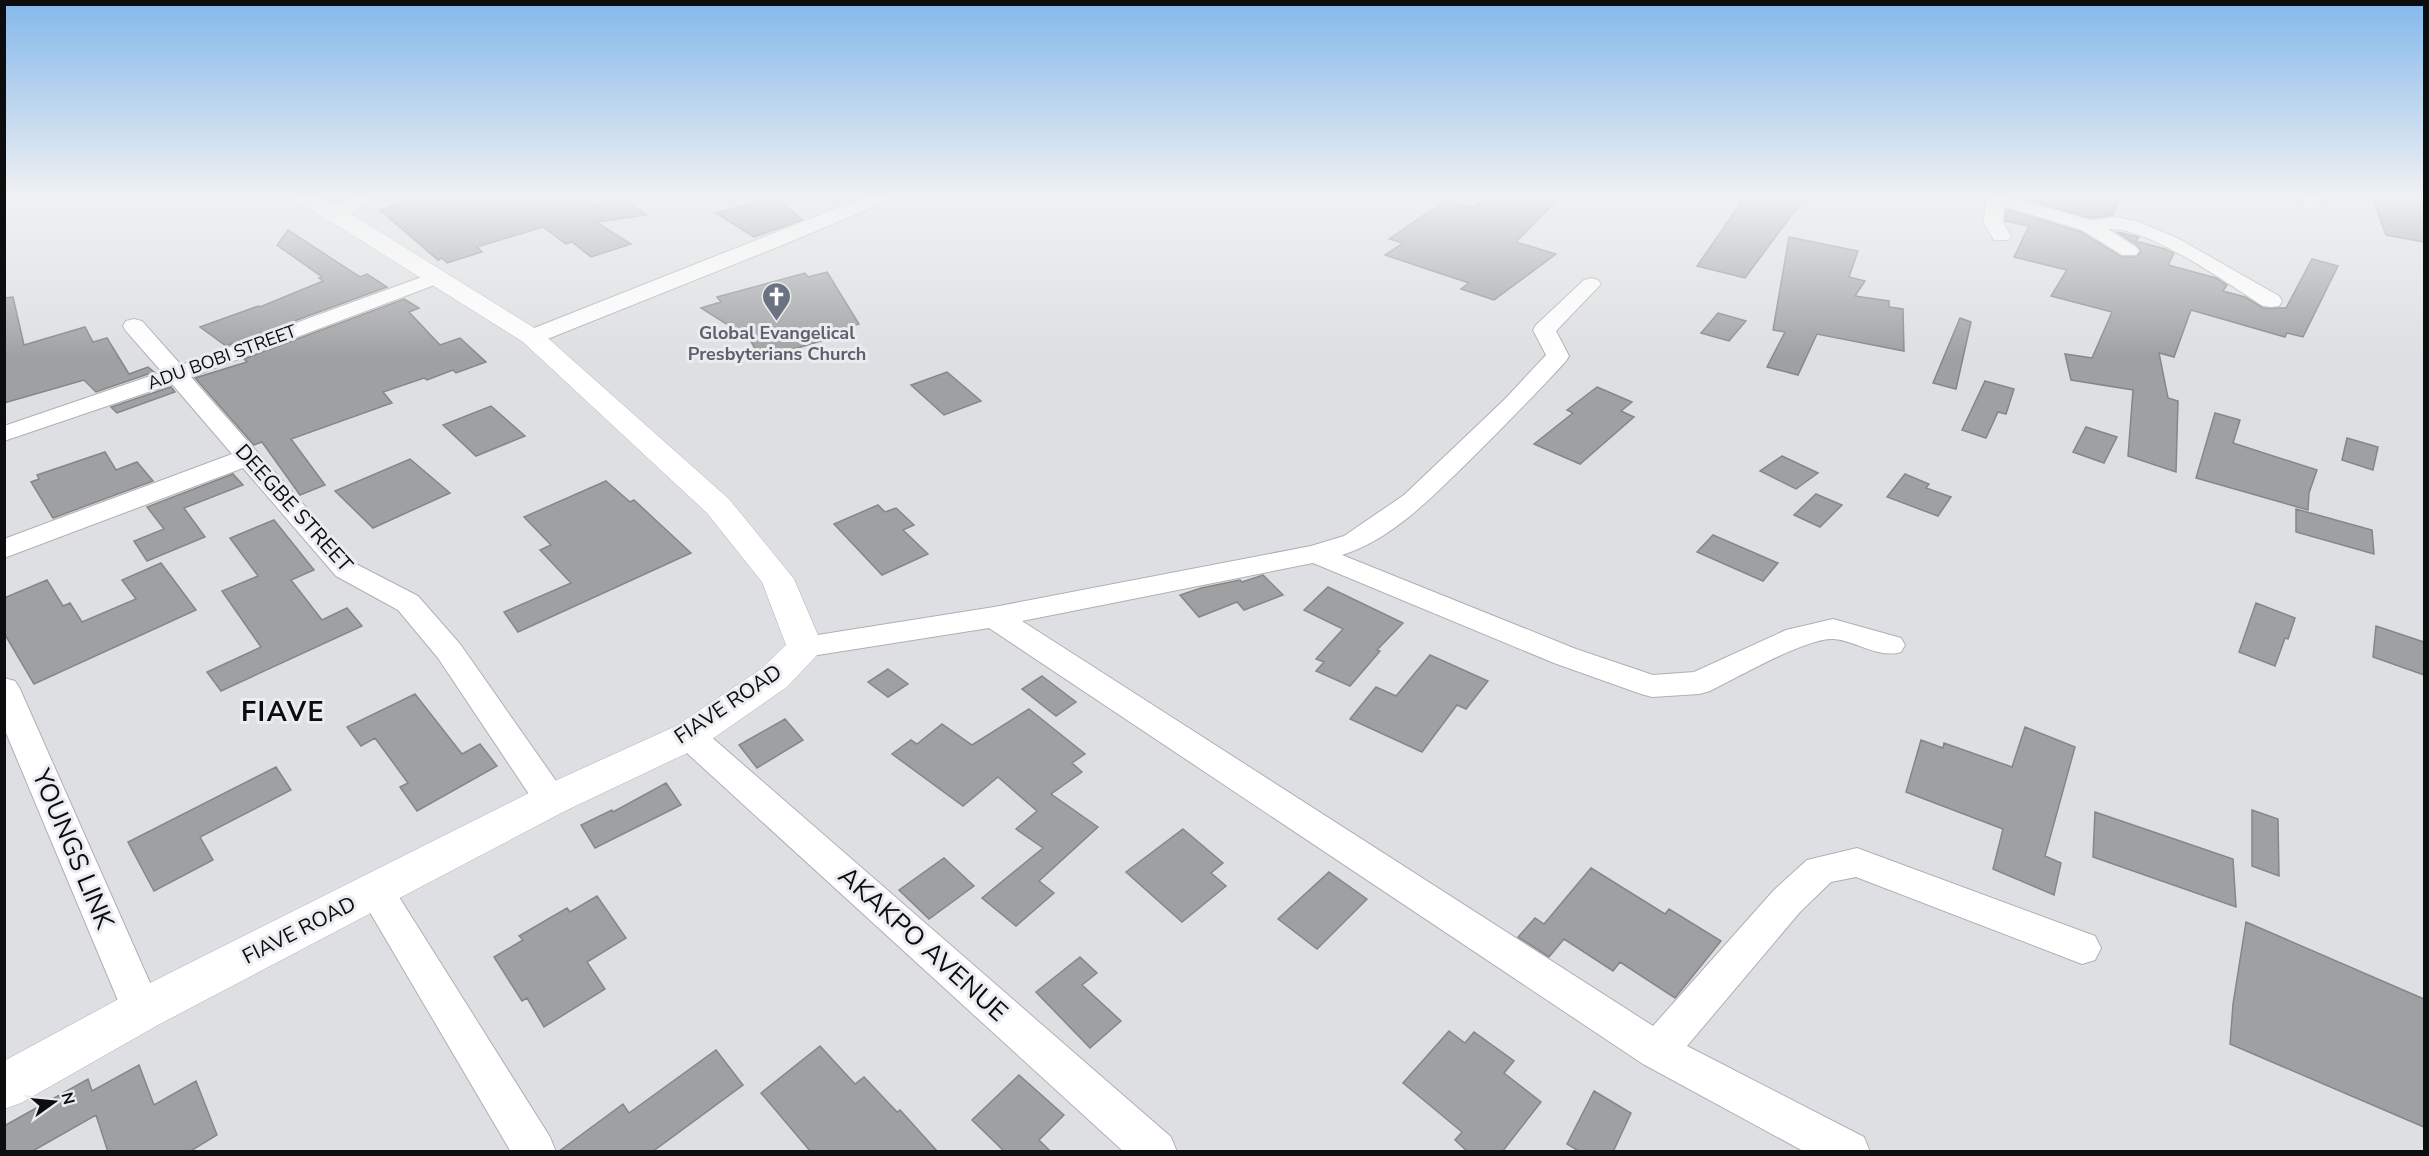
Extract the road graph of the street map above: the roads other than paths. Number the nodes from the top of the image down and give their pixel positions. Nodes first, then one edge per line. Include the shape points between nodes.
1 (395, 251) edge
2 (750, 251) edge
3 (2182, 251) edge
4 (438, 277) junction
5 (1591, 284) dead end
6 (2271, 301) dead end
7 (134, 326) dead end
8 (532, 337) junction
9 (176, 375) junction
10 (4, 434) edge
11 (248, 457) junction
12 (4, 549) edge
13 (1315, 554) junction
14 (993, 617) junction
15 (1890, 645) dead end
16 (805, 647) junction
17 (4, 689) edge
18 (689, 736) junction
19 (551, 800) junction
20 (376, 892) junction
21 (2082, 948) dead end
22 (142, 1010) junction
23 (1657, 1051) junction
24 (4, 1087) edge
25 (535, 1152) edge
26 (1156, 1152) edge
27 (1849, 1152) edge

1 - 4 street
2 - 8 street
3 - 6 street
4 - 8 street
4 - 9 street, ADU BOBI STREET
5 - 13 street via 1544,330 1558,356 1505,412 1413,501 1354,542
7 - 9 street, DEEGBE STREET
8 - 16 street via 718,506 777,579
9 - 10 street, ADU BOBI STREET
9 - 11 street, DEEGBE STREET
11 - 12 street
11 - 19 street, DEEGBE STREET via 346,570 408,603 449,651
13 - 14 street
13 - 15 street via 1565,656 1652,686 1699,683 1797,637 1833,629
14 - 16 street
14 - 23 street
16 - 18 street, FIAVE ROAD via 774,678
17 - 22 street, YOUNGS LINK
18 - 19 street, FIAVE ROAD
18 - 26 street, AKAKPO AVENUE
19 - 20 street, FIAVE ROAD
20 - 22 street, FIAVE ROAD
20 - 25 street
21 - 23 street via 1857,862 1820,870 1787,901
22 - 24 street, FIAVE ROAD
23 - 27 street

